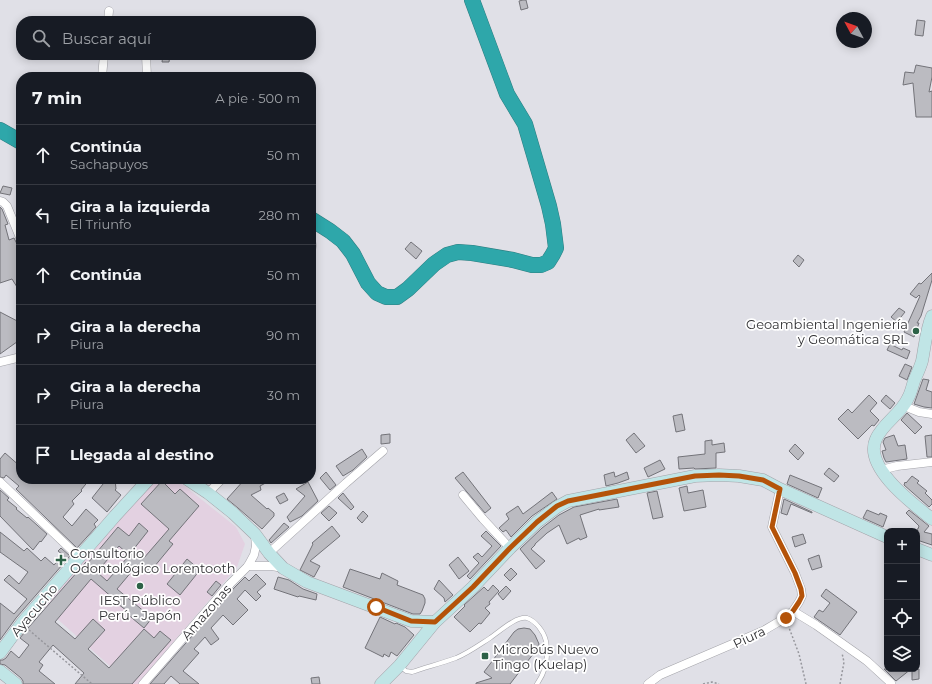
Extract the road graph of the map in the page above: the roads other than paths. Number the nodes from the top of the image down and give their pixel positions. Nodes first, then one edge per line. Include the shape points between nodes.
1 (472, 0) edge
2 (109, 10) dead end
3 (108, 16) edge
4 (104, 60) edge
5 (146, 60) edge
6 (102, 72) edge
7 (147, 72) edge
8 (0, 130) edge
9 (16, 139) edge
10 (0, 201) edge
11 (316, 222) edge
12 (16, 228) edge
13 (932, 316) edge
14 (16, 357) edge
15 (0, 362) edge
16 (904, 406) junction
17 (932, 414) edge
18 (383, 451) dead end
19 (932, 462) edge
20 (882, 470) junction
21 (0, 482) edge
22 (144, 484) edge
23 (194, 484) edge
24 (217, 484) edge
25 (780, 489) junction
26 (208, 493) junction
27 (463, 495) dead end
28 (932, 519) edge
29 (255, 534) junction
30 (884, 536) edge
31 (510, 548) junction
32 (920, 550) edge
33 (269, 553) junction
34 (932, 555) edge
35 (79, 557) junction
36 (248, 566) junction
37 (283, 568) junction
38 (793, 611) junction
39 (435, 622) junction
40 (0, 653) edge
41 (399, 666) junction
42 (0, 671) edge
43 (384, 683) edge
44 (891, 683) dead end
45 (16, 684) edge
46 (143, 684) edge
47 (537, 684) edge
48 (648, 684) edge

1 - 11 highway via 507,94 525,124 549,206 556,248 548,262 532,265 472,253 452,253 434,264 397,297 386,297 377,293 368,283 343,241
2 - 3 street
4 - 6 street
5 - 7 street
8 - 9 highway
10 - 12 street via 7,206
13 - 16 main road via 921,363
14 - 15 street
16 - 17 street
16 - 20 main road via 884,427 873,448
18 - 33 street
19 - 20 street
20 - 28 main road via 893,486
21 - 35 street
22 - 35 main road, Ayacucho
23 - 26 main road
24 - 26 street
25 - 30 main road
25 - 31 main road via 763,480 739,476 695,476 568,501 557,506 537,522
25 - 38 street, Piura via 772,527 801,589 802,596
26 - 29 main road via 234,513
27 - 31 street
29 - 33 main road
29 - 36 street, Amazonas via 254,556
31 - 39 main road
32 - 34 main road
33 - 37 main road
35 - 40 main road, Ayacucho via 22,623
36 - 37 street
36 - 46 street, Amazonas
37 - 39 main road via 307,582 411,621
38 - 44 street via 867,661
38 - 48 street, Piura via 763,631 660,675
39 - 41 main road
41 - 43 main road
41 - 47 lane via 412,672 457,657 509,624 527,618 538,625 548,652 546,666
42 - 45 main road

